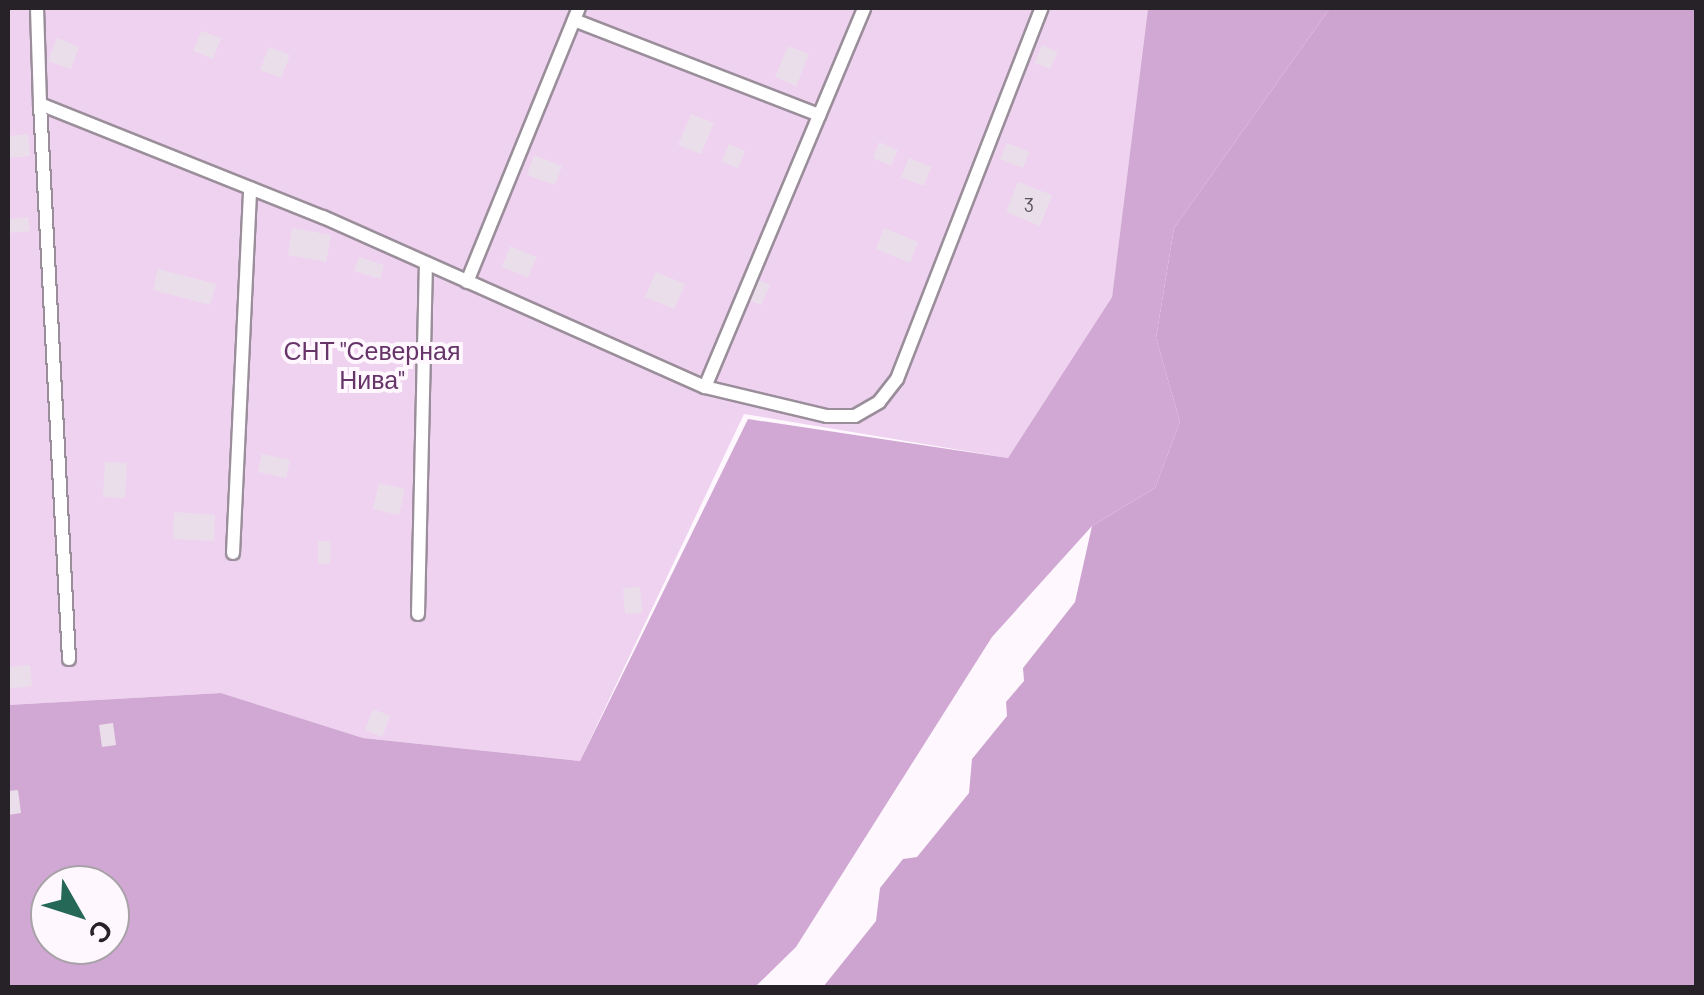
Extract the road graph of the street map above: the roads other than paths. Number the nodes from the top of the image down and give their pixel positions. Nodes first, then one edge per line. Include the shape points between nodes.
1 (36, 8) edge
2 (864, 8) edge
3 (1042, 8) edge
4 (576, 14) edge
5 (40, 104) junction
6 (819, 115) junction
7 (250, 188) junction
8 (426, 263) junction
9 (467, 282) junction
10 (705, 387) junction
11 (233, 553) dead end
12 (418, 614) dead end
13 (69, 658) dead end

1 - 5 lane
2 - 6 lane
3 - 10 lane via 897,379 879,402 856,416 827,416
4 - 6 lane
4 - 9 lane
5 - 7 lane
5 - 13 lane
6 - 10 lane
7 - 8 lane
7 - 11 lane
8 - 9 lane
8 - 12 lane
9 - 10 lane

